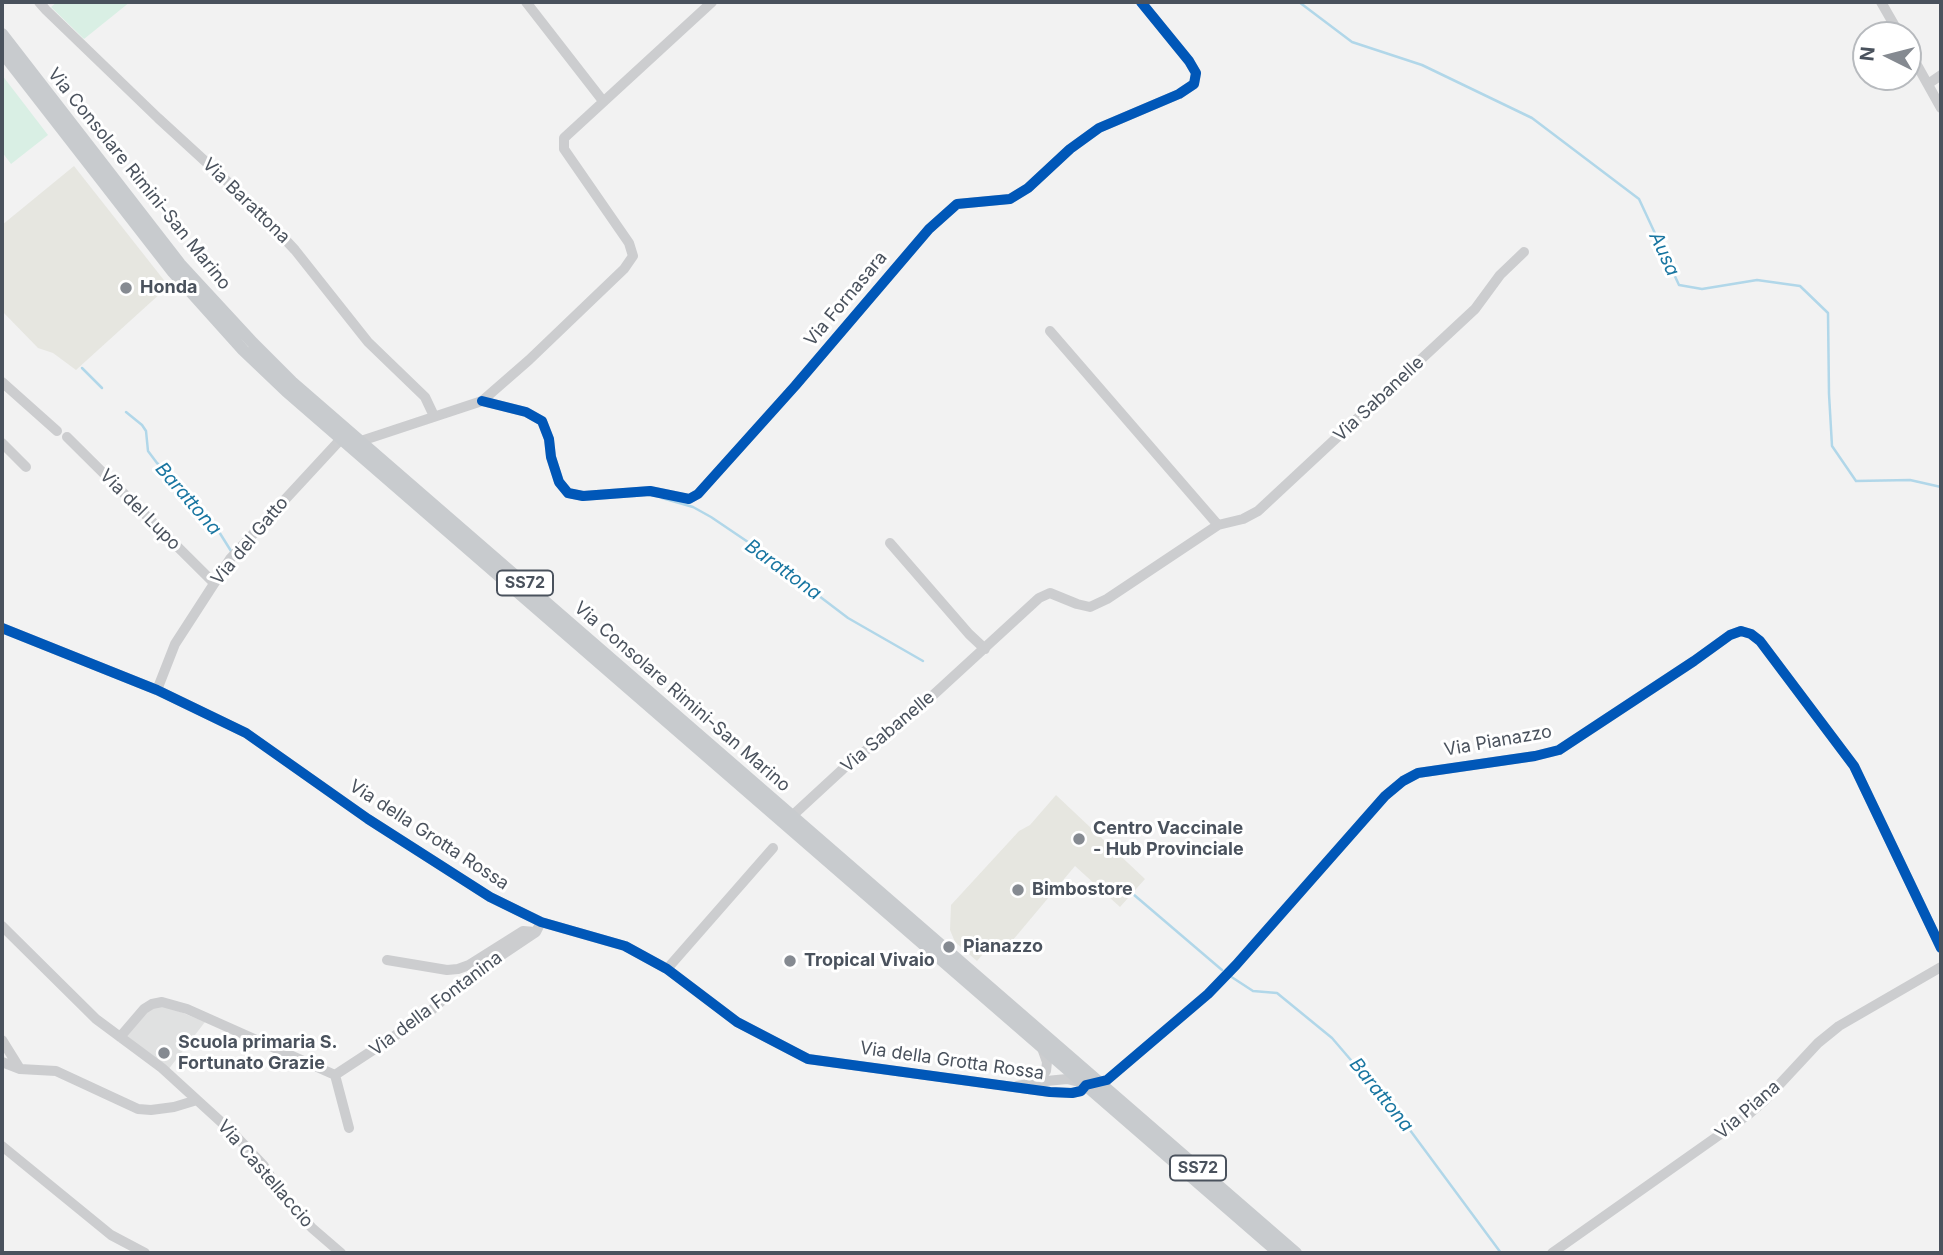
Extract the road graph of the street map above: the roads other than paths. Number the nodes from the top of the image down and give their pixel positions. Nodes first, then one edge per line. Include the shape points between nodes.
1 (39, 2) edge
2 (526, 2) edge
3 (712, 2) edge
4 (1142, 2) edge
5 (1881, 2) edge
6 (1892, 21) edge
7 (2, 34) edge
8 (2, 52) edge
9 (1922, 74) edge
10 (1941, 75) edge
11 (1928, 84) junction
12 (603, 100) junction
13 (1941, 108) edge
14 (1524, 252) dead end
15 (1050, 331) dead end
16 (4, 387) edge
17 (482, 401) junction
18 (434, 416) junction
19 (341, 439) junction
20 (361, 441) junction
21 (2, 443) edge
22 (26, 467) dead end
23 (1218, 525) junction
24 (890, 542) dead end
25 (214, 583) junction
26 (2, 628) edge
27 (985, 649) junction
28 (157, 690) junction
29 (792, 816) junction
30 (773, 848) dead end
31 (2, 926) edge
32 (538, 927) junction
33 (1941, 948) edge
34 (387, 960) dead end
35 (1941, 967) edge
36 (667, 969) junction
37 (120, 1037) junction
38 (2, 1040) edge
39 (1040, 1045) junction
40 (2, 1062) edge
41 (20, 1069) junction
42 (335, 1075) junction
43 (1035, 1083) junction
44 (1100, 1083) junction
45 (1086, 1085) junction
46 (1013, 1087) junction
47 (197, 1101) junction
48 (349, 1128) dead end
49 (2, 1146) edge
50 (145, 1253) edge
51 (341, 1253) edge
52 (1279, 1253) edge
53 (1296, 1253) edge
54 (1552, 1253) edge

1 - 18 street, Via Barattona via 254,206 368,342 425,397
2 - 12 street
3 - 12 street
4 - 17 street, Via Fornasara via 1189,61 1196,73 1194,84 1099,128 1010,199 957,204 929,229 698,494 689,499 650,491 568,493 559,482 542,421
5 - 6 street
7 - 20 main road, Via Consolare Rimini-San Marino / SS72 via 180,264 253,344
8 - 19 main road, Via Consolare Rimini-San Marino / SS72 via 200,304
9 - 11 street
10 - 11 street
11 - 13 street
12 - 17 street via 564,138 564,149 629,243 633,256
14 - 23 street, Via Sabanelle via 1475,309 1258,510
15 - 23 street
16 - 25 street, Via del Lupo via 62,434
17 - 18 street
18 - 20 street
19 - 20 street
19 - 25 street, Via del Gatto via 245,542
19 - 39 main road, Via Consolare Rimini-San Marino / SS72
20 - 29 main road, Via Consolare Rimini-San Marino / SS72
21 - 22 street
23 - 27 street, Via Sabanelle via 1090,607 1050,593 1039,598
24 - 27 street
25 - 28 street, Via del Gatto via 175,643
26 - 28 street, Via della Grotta Rossa
27 - 29 street, Via Sabanelle
28 - 32 street, Via della Grotta Rossa via 246,733 368,819
29 - 44 main road, Via Consolare Rimini-San Marino / SS72
30 - 36 street
31 - 37 street, Via Castellaccio
32 - 34 street, Via della Fontanina via 458,969
32 - 36 street, Via della Grotta Rossa via 625,946
32 - 42 street, Via della Fontanina via 425,1016
33 - 44 street, Via Pianazzo via 1854,766 1760,641 1741,631 1559,750 1418,773 1403,780 1237,965
35 - 54 street, Via Piana via 1839,1026 1749,1114
36 - 46 street, Via della Grotta Rossa via 737,1021 808,1059
37 - 42 street via 144,1009 162,1002
37 - 47 street, Via Castellaccio
38 - 41 street
39 - 43 street, Via della Grotta Rossa via 1046,1072
39 - 45 main road, Via Consolare Rimini-San Marino / SS72
40 - 41 street
41 - 47 street via 56,1071 138,1110
42 - 48 street
43 - 45 street, Via della Grotta Rossa via 1068,1079
43 - 46 street, Via della Grotta Rossa
44 - 45 street
44 - 53 main road, Via Consolare Rimini-San Marino / SS72
45 - 46 street, Via della Grotta Rossa via 1072,1093
45 - 52 main road, Via Consolare Rimini-San Marino / SS72
47 - 51 street, Via Castellaccio via 231,1131 312,1228
49 - 50 street via 111,1236

